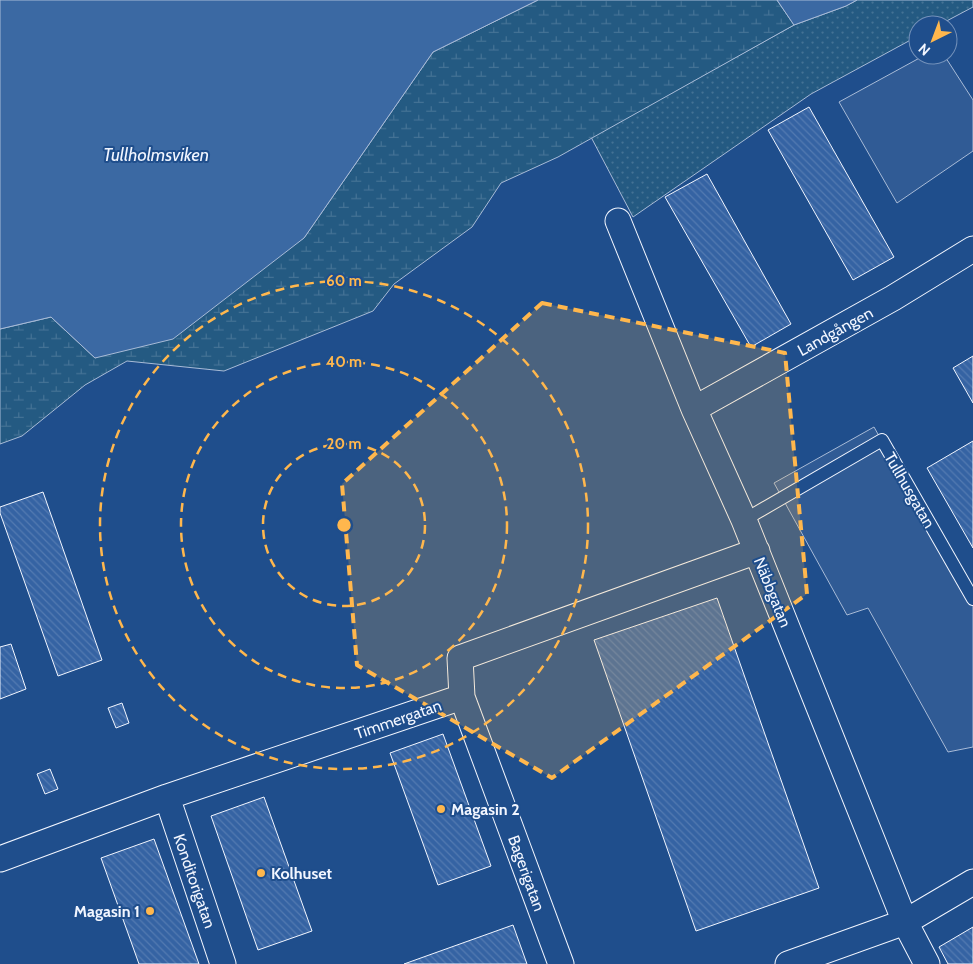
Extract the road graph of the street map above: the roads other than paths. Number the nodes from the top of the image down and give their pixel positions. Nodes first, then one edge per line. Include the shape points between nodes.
1 (618, 221) dead end
2 (973, 249) edge
3 (694, 408) junction
4 (744, 520) junction
5 (757, 551) junction
6 (973, 599) edge
7 (462, 697) junction
8 (167, 797) junction
9 (0, 859) edge
10 (973, 882) edge
11 (905, 922) junction
12 (223, 964) edge
13 (561, 964) edge
14 (788, 964) edge
15 (927, 964) edge

1 - 3 street, Näbbgatan
2 - 3 street, Landgången via 893,298
3 - 4 street, Näbbgatan
4 - 5 street, Näbbgatan
4 - 6 lane, Tullhusgatan via 882,440
5 - 7 street, Timmergatan via 460,658
5 - 11 street, Näbbgatan
7 - 8 street, Timmergatan
7 - 13 street, Bagerigatan
8 - 9 street, Timmergatan
8 - 12 street, Konditorigatan
10 - 11 street
11 - 14 street
11 - 15 street, Näbbgatan

